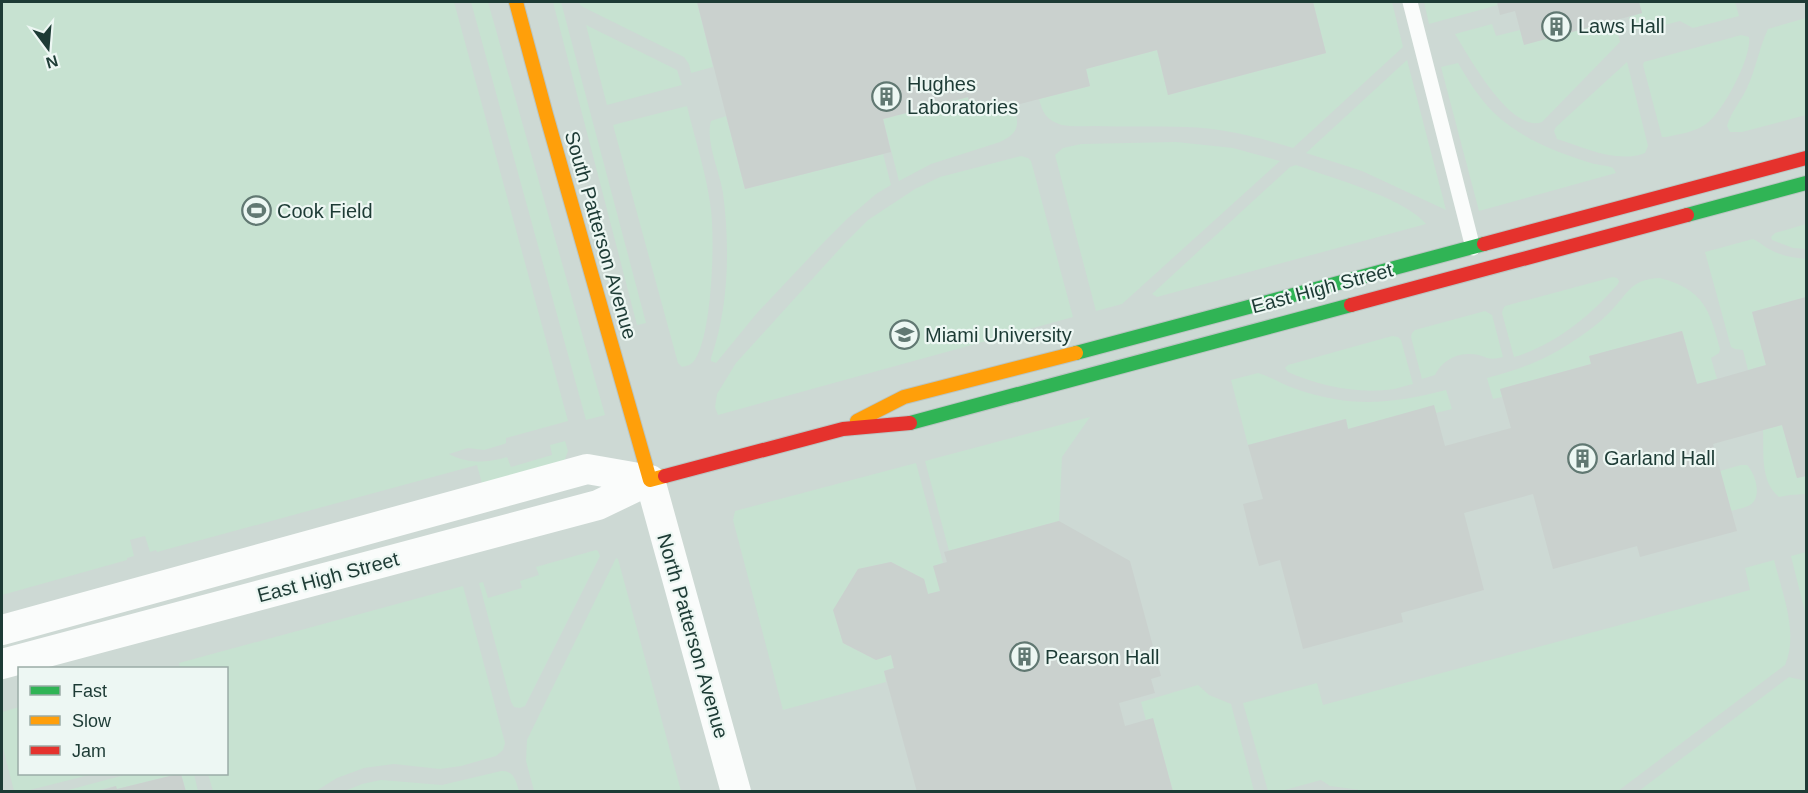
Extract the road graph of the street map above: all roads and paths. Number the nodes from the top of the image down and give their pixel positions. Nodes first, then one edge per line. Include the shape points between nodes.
1 (516, 2) edge
2 (1410, 2) edge
3 (1806, 158) edge
4 (1806, 183) edge
5 (1473, 248) junction
6 (843, 429) junction
7 (650, 480) junction
8 (2, 630) edge
9 (2, 664) edge
10 (736, 792) edge

1 - 7 highway, South Patterson Avenue
2 - 5 lane
3 - 5 highway, East High Street
4 - 6 highway, East High Street via 910,423
5 - 6 highway, East High Street via 904,397
6 - 7 highway, East High Street
7 - 8 street, East High Street via 587,469
7 - 9 street, East High Street via 598,505
7 - 10 street, North Patterson Avenue

